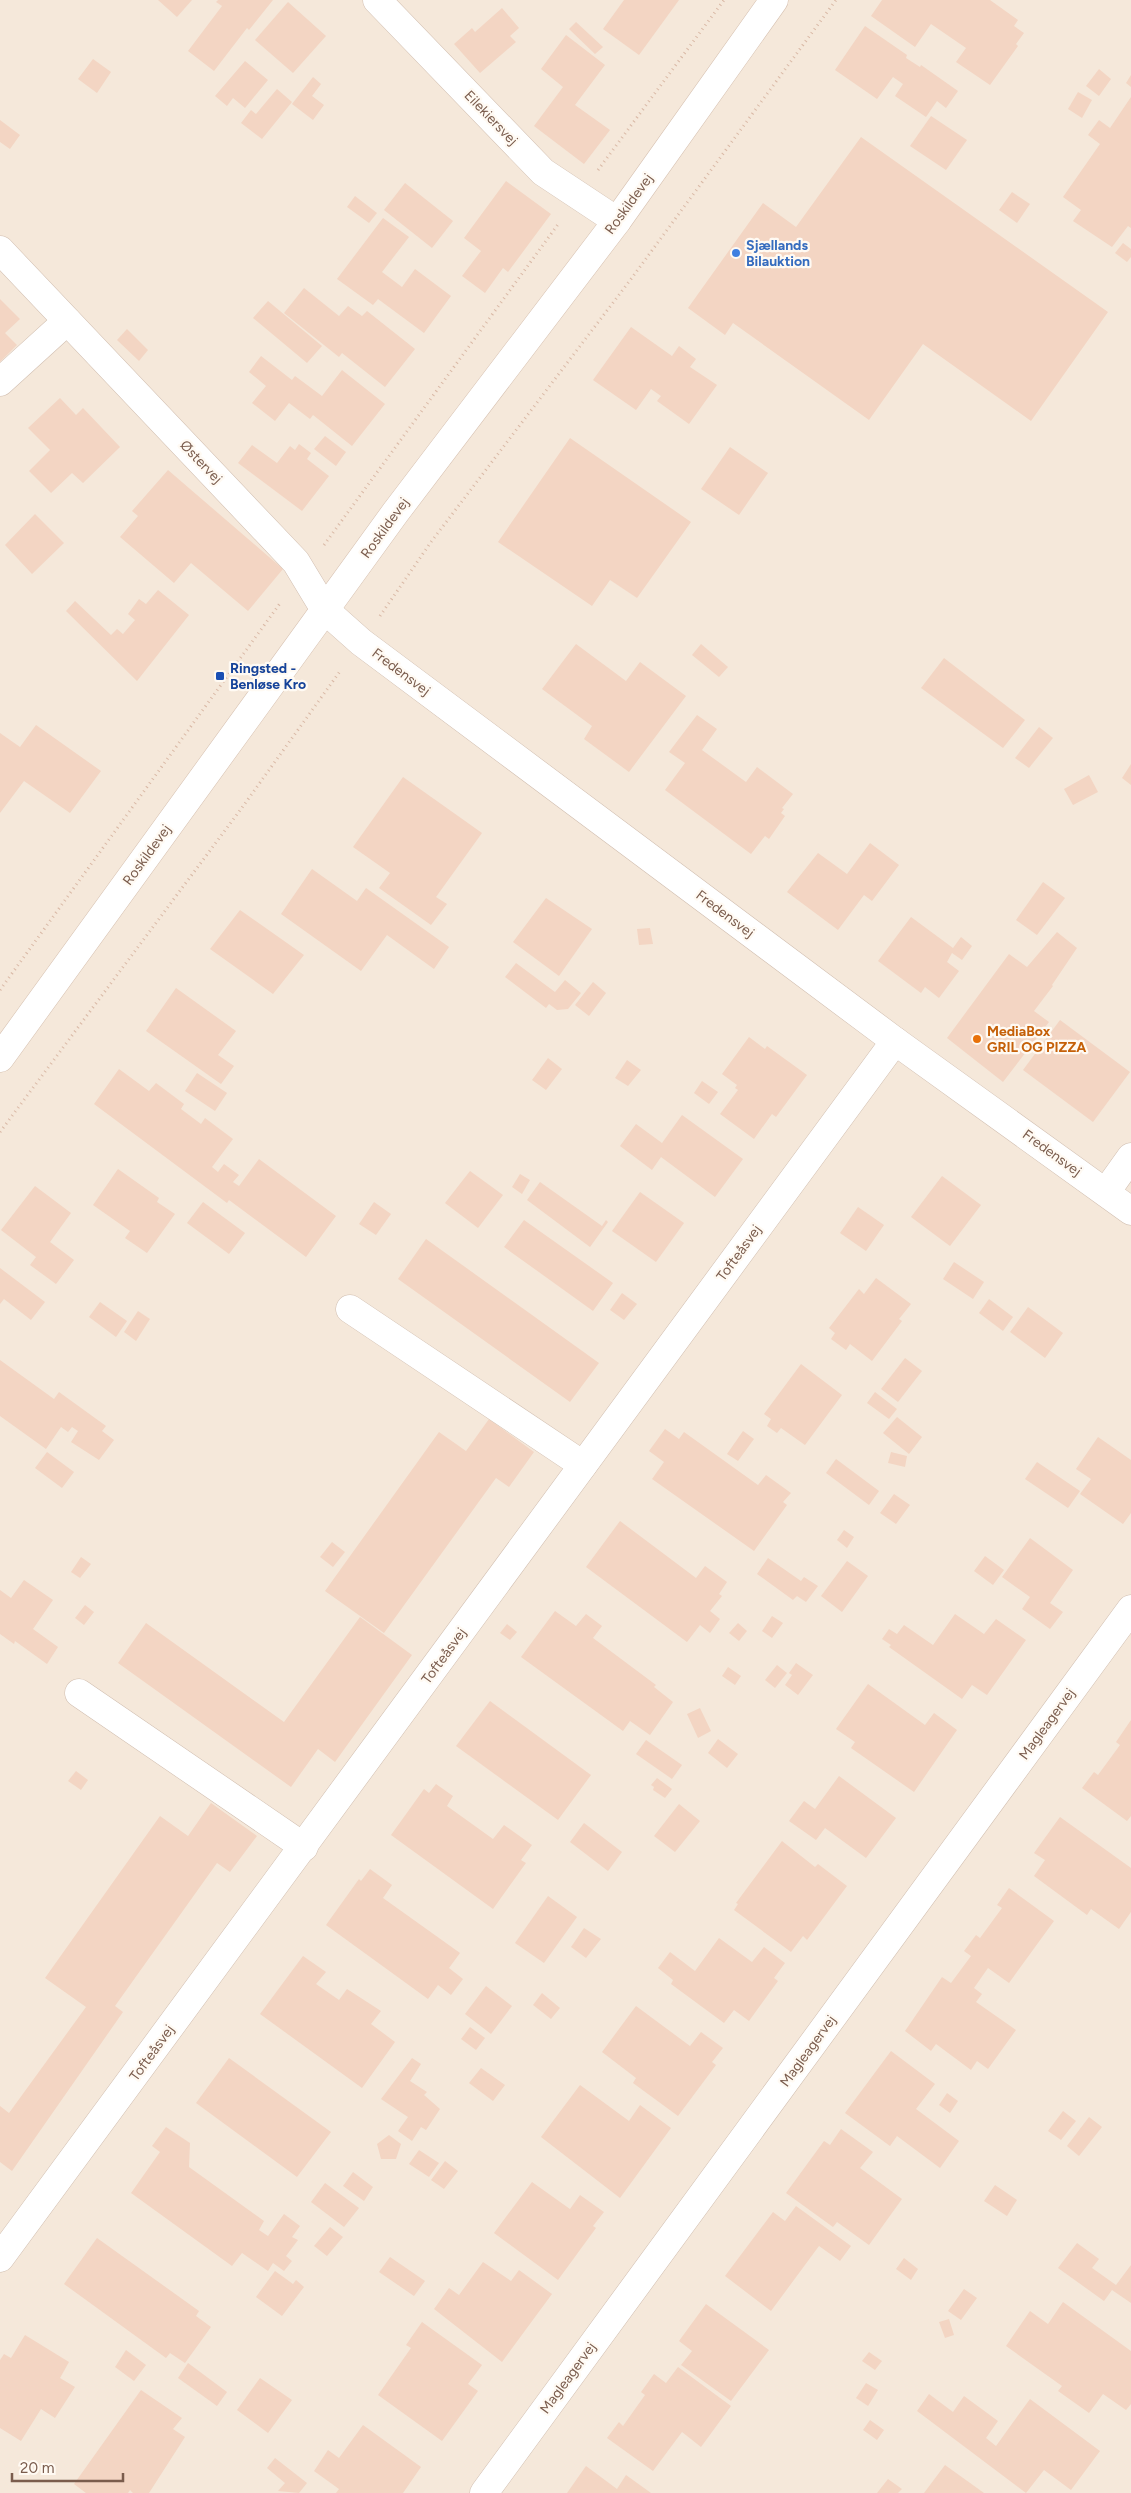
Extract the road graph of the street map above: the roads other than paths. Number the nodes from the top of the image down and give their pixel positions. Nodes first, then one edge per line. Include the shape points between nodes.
1 (377, 0) edge
2 (774, 0) edge
3 (617, 221) junction
4 (0, 250) edge
5 (67, 321) junction
6 (0, 382) edge
7 (325, 610) junction
8 (894, 1041) junction
9 (0, 1058) edge
10 (1131, 1157) edge
11 (1106, 1192) junction
12 (1131, 1211) edge
13 (350, 1308) dead end
14 (583, 1465) junction
15 (1131, 1608) edge
16 (80, 1693) dead end
17 (304, 1847) junction
18 (0, 2258) edge
19 (484, 2493) edge

1 - 3 street, Eilekiersvej via 544,172
2 - 3 street, Roskildevej
3 - 7 street, Roskildevej
4 - 5 street, Østervej
5 - 6 street
5 - 7 street, Østervej via 296,562
7 - 8 street, Fredensvej via 361,642
7 - 9 street, Roskildevej
8 - 11 street, Fredensvej
8 - 14 street, Tofteåsvej
10 - 11 street
11 - 12 street, Fredensvej
13 - 14 street
14 - 17 street, Tofteåsvej
15 - 19 street, Magleagervej
16 - 17 street
17 - 18 street, Tofteåsvej

